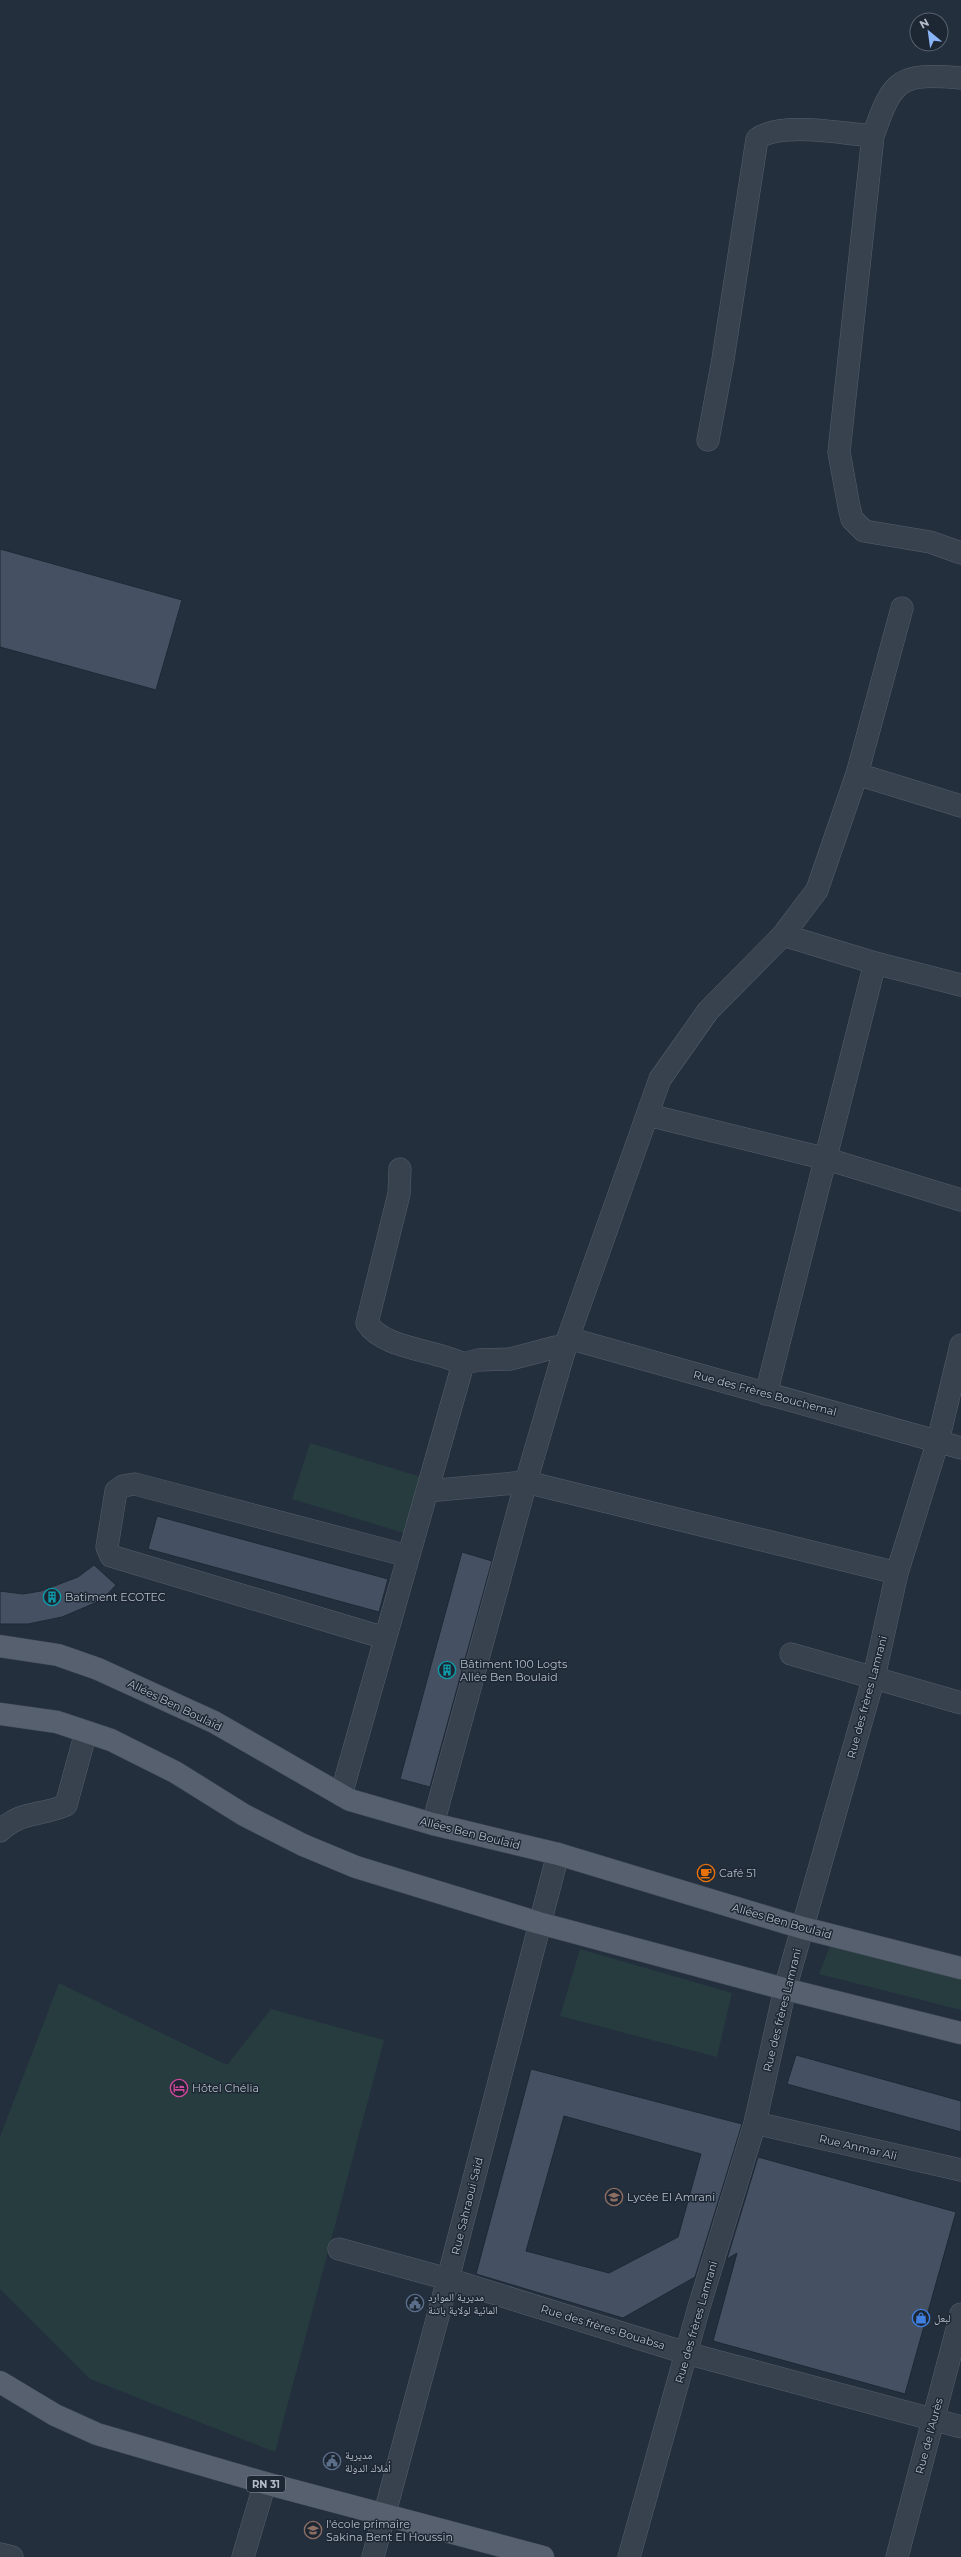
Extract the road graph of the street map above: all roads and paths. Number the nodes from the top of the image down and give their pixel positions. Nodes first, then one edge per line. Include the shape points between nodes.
1 (961, 78) edge
2 (873, 136) junction
3 (708, 440) dead end
4 (961, 553) edge
5 (902, 608) dead end
6 (857, 774) junction
7 (961, 806) edge
8 (783, 935) junction
9 (875, 963) junction
10 (961, 985) edge
11 (648, 1115) junction
12 (827, 1159) junction
13 (400, 1168) dead end
14 (961, 1200) edge
15 (562, 1342) junction
16 (961, 1345) edge
17 (463, 1364) junction
18 (766, 1394) junction
19 (938, 1441) junction
20 (961, 1448) edge
21 (526, 1482) junction
22 (427, 1491) junction
23 (408, 1556) junction
24 (897, 1573) junction
25 (385, 1638) junction
26 (0, 1646) edge
27 (791, 1654) dead end
28 (874, 1678) junction
29 (961, 1703) edge
30 (0, 1714) edge
31 (86, 1732) junction
32 (341, 1795) junction
33 (433, 1824) junction
34 (0, 1831) edge
35 (558, 1854) junction
36 (539, 1923) junction
37 (803, 1928) junction
38 (961, 1968) edge
39 (785, 1989) junction
40 (961, 2033) edge
41 (755, 2123) junction
42 (961, 2170) edge
43 (339, 2249) dead end
44 (448, 2279) junction
45 (961, 2314) edge
46 (686, 2353) junction
47 (0, 2383) edge
48 (934, 2420) junction
49 (961, 2427) edge
50 (265, 2483) junction
51 (385, 2516) junction
52 (243, 2557) edge
53 (373, 2557) edge
54 (543, 2557) edge
55 (629, 2557) edge
56 (897, 2557) edge

1 - 2 street via 919,76 894,88 885,101
2 - 3 street via 784,130 757,139
2 - 4 street via 839,452 841,475 852,519 864,531 930,542
5 - 6 street
6 - 7 street
6 - 8 street via 817,890
8 - 9 street
8 - 11 street via 708,1011 660,1079
9 - 10 street
9 - 12 street
11 - 12 street
11 - 15 street
12 - 14 street
12 - 18 street
13 - 17 street via 399,1194 367,1323 372,1332 384,1338
15 - 17 street via 510,1359 478,1360
15 - 18 street, Rue des Frères Bouchemal
15 - 21 street
16 - 19 street, Rue des frères Lamrani
17 - 22 street
18 - 19 street, Rue des Frères Bouchemal
19 - 20 street, Rue des Frères Bouchemal
19 - 24 street, Rue des frères Lamrani
21 - 22 street
21 - 24 street
21 - 33 street
22 - 23 street
23 - 25 street
23 - 25 street via 135,1484 116,1491 107,1547 111,1556
24 - 28 street, Rue des frères Lamrani
25 - 32 street
26 - 32 main road, Allées Ben Boulaid via 58,1656 98,1669 214,1722
27 - 28 street
28 - 29 street
28 - 37 street, Rue des frères Lamrani
30 - 31 main road via 57,1722
31 - 34 street via 66,1805 52,1811 16,1818
31 - 36 main road via 111,1740 175,1772 244,1815 310,1848 412,1886
32 - 33 main road, Allées Ben Boulaid via 350,1800
33 - 35 main road, Allées Ben Boulaid
35 - 36 street, Rue Sahraoui Said
35 - 37 main road, Allées Ben Boulaid
36 - 39 main road
36 - 44 street, Rue Sahraoui Said
37 - 38 main road, Allées Ben Boulaid
37 - 39 street, Rue des frères Lamrani
39 - 40 main road
39 - 41 street, Rue des frères Lamrani
41 - 42 street, Rue Anmar Ali
41 - 46 street, Rue des frères Lamrani
43 - 44 street, Rue des frères Bouabsa
44 - 46 street, Rue des frères Bouabsa
44 - 51 street, Rue Sahraoui Said
45 - 48 street, Rue de l'Aurès
46 - 48 street, Rue des frères Bouabsa
46 - 55 street, Rue des frères Lamrani
47 - 50 main road, RN 31 via 55,2415 97,2434
48 - 49 street, Rue des frères Bouabsa
48 - 56 street, Rue de l'Aurès
50 - 51 main road, RN 31
50 - 52 street
51 - 53 street, Rue Sahraoui Said
51 - 54 main road, RN 31

